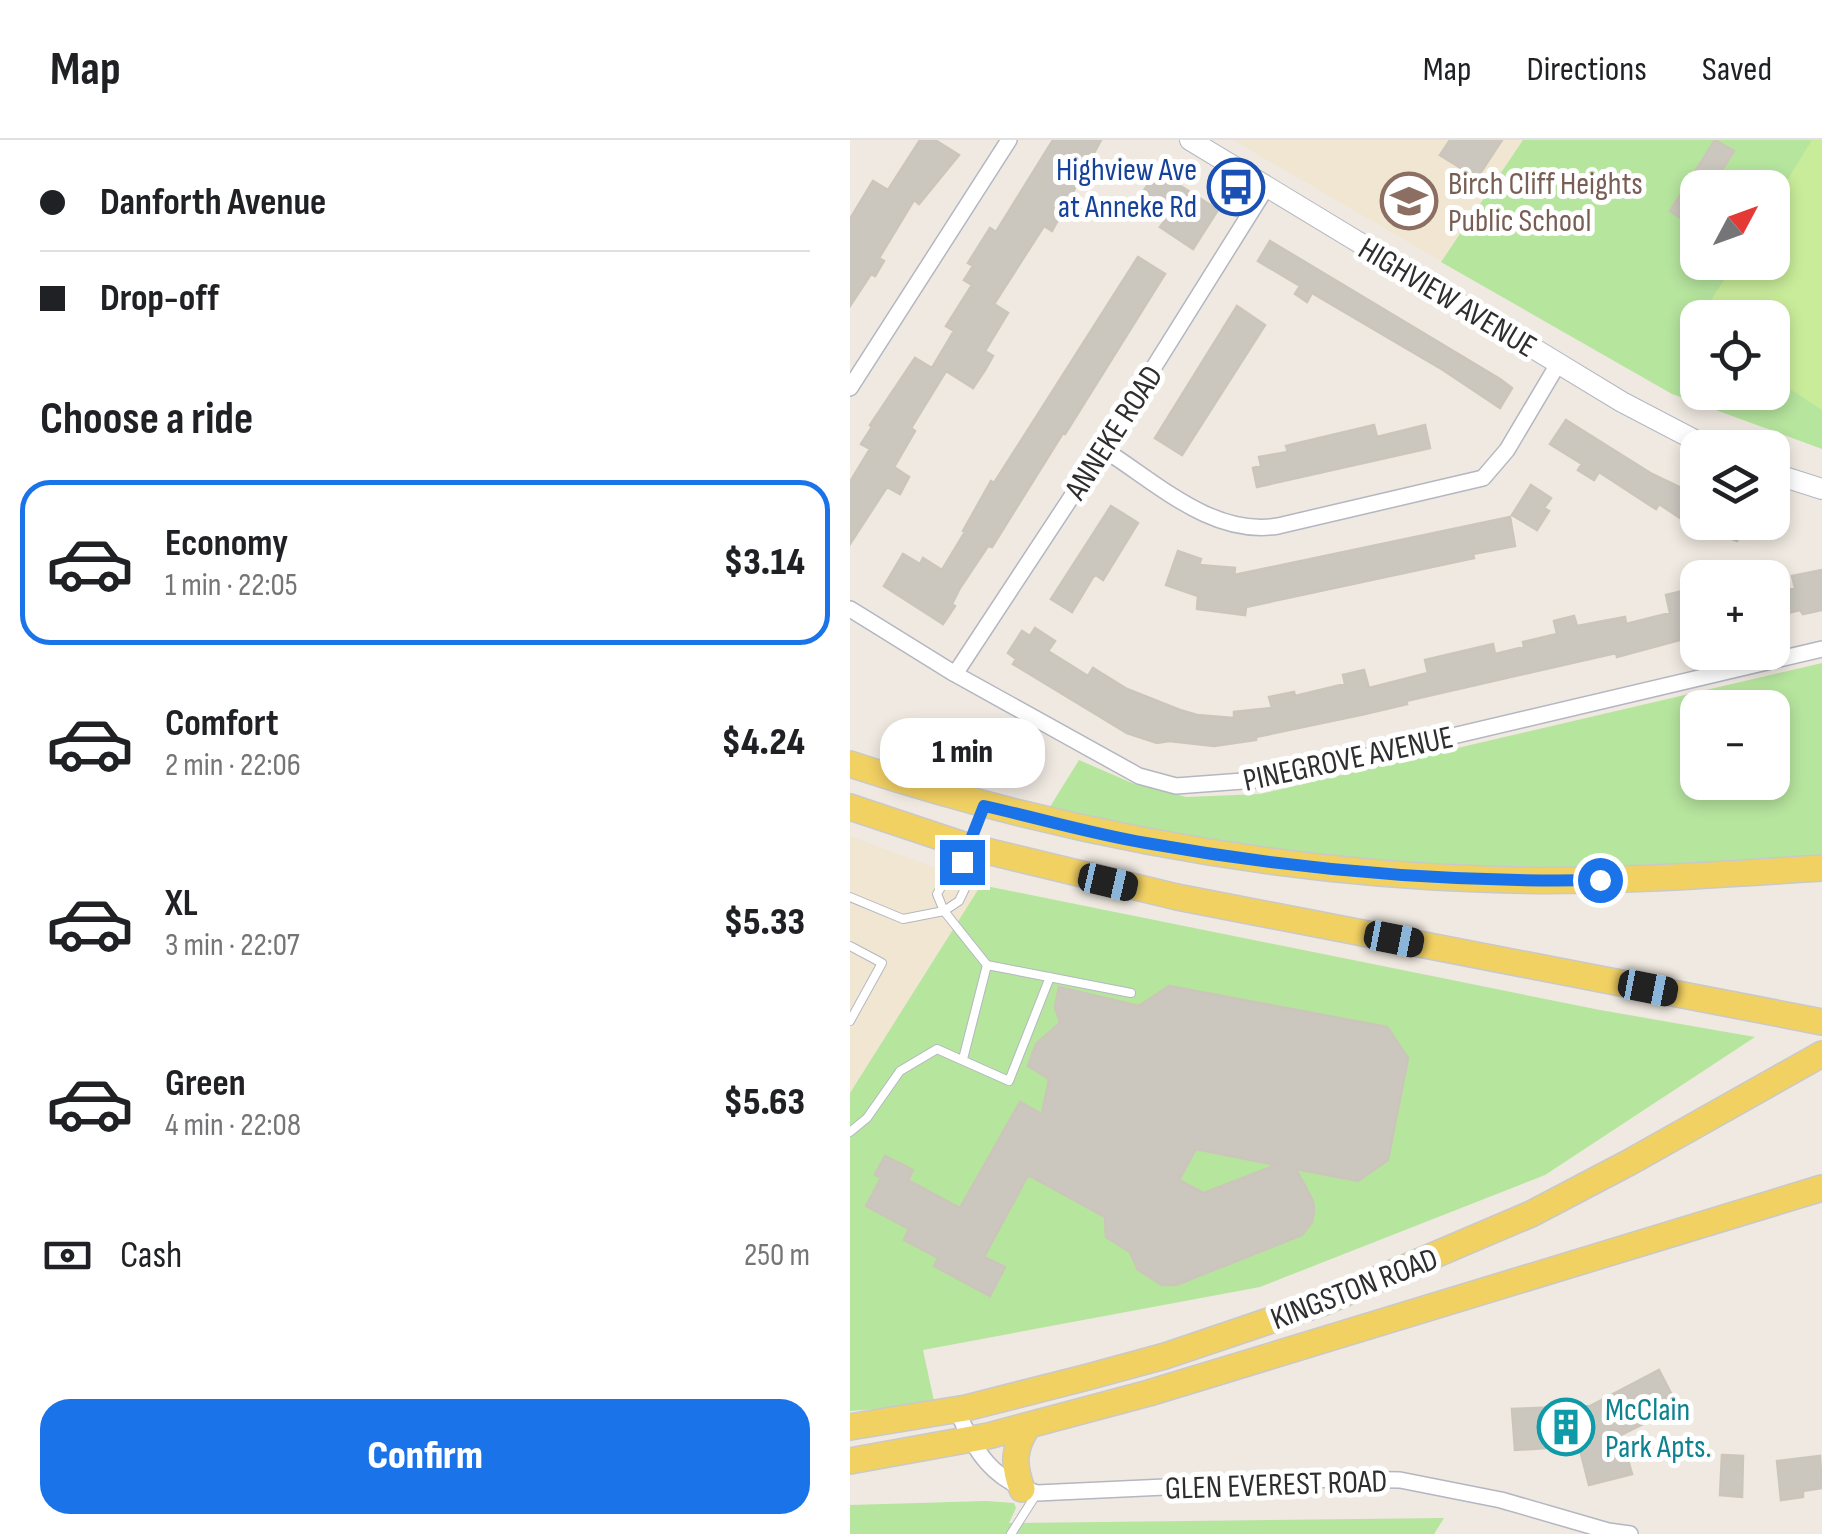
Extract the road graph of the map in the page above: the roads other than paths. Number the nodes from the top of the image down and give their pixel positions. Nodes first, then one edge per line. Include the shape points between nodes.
1 (1009, 140) edge
2 (1193, 141) edge
3 (1266, 188) junction
4 (1558, 364) junction
5 (850, 388) edge
6 (1680, 432) edge
7 (1103, 449) junction
8 (1790, 479) edge
9 (1822, 489) edge
10 (850, 609) edge
11 (1822, 649) edge
12 (955, 674) junction
13 (850, 764) edge
14 (984, 806) junction
15 (850, 808) edge
16 (966, 854) junction
17 (1822, 868) edge
18 (850, 898) edge
19 (944, 911) junction
20 (850, 946) edge
21 (987, 966) junction
22 (1050, 977) junction
23 (1131, 993) dead end
24 (850, 1020) edge
25 (1821, 1022) edge
26 (1822, 1054) edge
27 (963, 1059) junction
28 (850, 1132) edge
29 (1822, 1188) edge
30 (957, 1410) junction
31 (1028, 1426) junction
32 (850, 1428) edge
33 (969, 1439) junction
34 (850, 1461) edge
35 (1030, 1491) junction
36 (1608, 1533) edge
37 (1011, 1534) edge
38 (1630, 1534) edge

1 - 5 street
2 - 3 street, HIGHVIEW AVENUE
3 - 4 street, HIGHVIEW AVENUE
3 - 7 street, ANNEKE ROAD
4 - 6 street, HIGHVIEW AVENUE
4 - 7 street via 1483,478 1278,526 1210,518
7 - 12 street, ANNEKE ROAD
8 - 9 street
10 - 12 street, PINEGROVE AVENUE
11 - 12 street, PINEGROVE AVENUE via 1270,779 1176,786 1139,776
13 - 14 main road
14 - 16 lane
14 - 17 main road via 1143,843 1394,874 1561,880
15 - 16 main road
16 - 19 lane via 970,878 959,901
16 - 19 lane via 937,894
16 - 25 main road
18 - 19 lane via 903,919
19 - 21 lane
20 - 24 lane via 882,963
21 - 22 lane
21 - 27 lane
22 - 23 lane
22 - 27 lane via 1009,1081
26 - 30 main road, KINGSTON ROAD via 1531,1214 1426,1261 1165,1356
27 - 28 lane via 937,1050 900,1071
29 - 31 main road, KINGSTON ROAD
30 - 32 main road, KINGSTON ROAD
30 - 33 street
31 - 33 main road, KINGSTON ROAD
31 - 35 main road via 1014,1468
33 - 34 main road, KINGSTON ROAD
33 - 35 street via 996,1474
35 - 36 street, GLEN EVEREST ROAD via 1400,1480 1501,1500
35 - 37 lane
36 - 38 street, GLEN EVEREST ROAD

